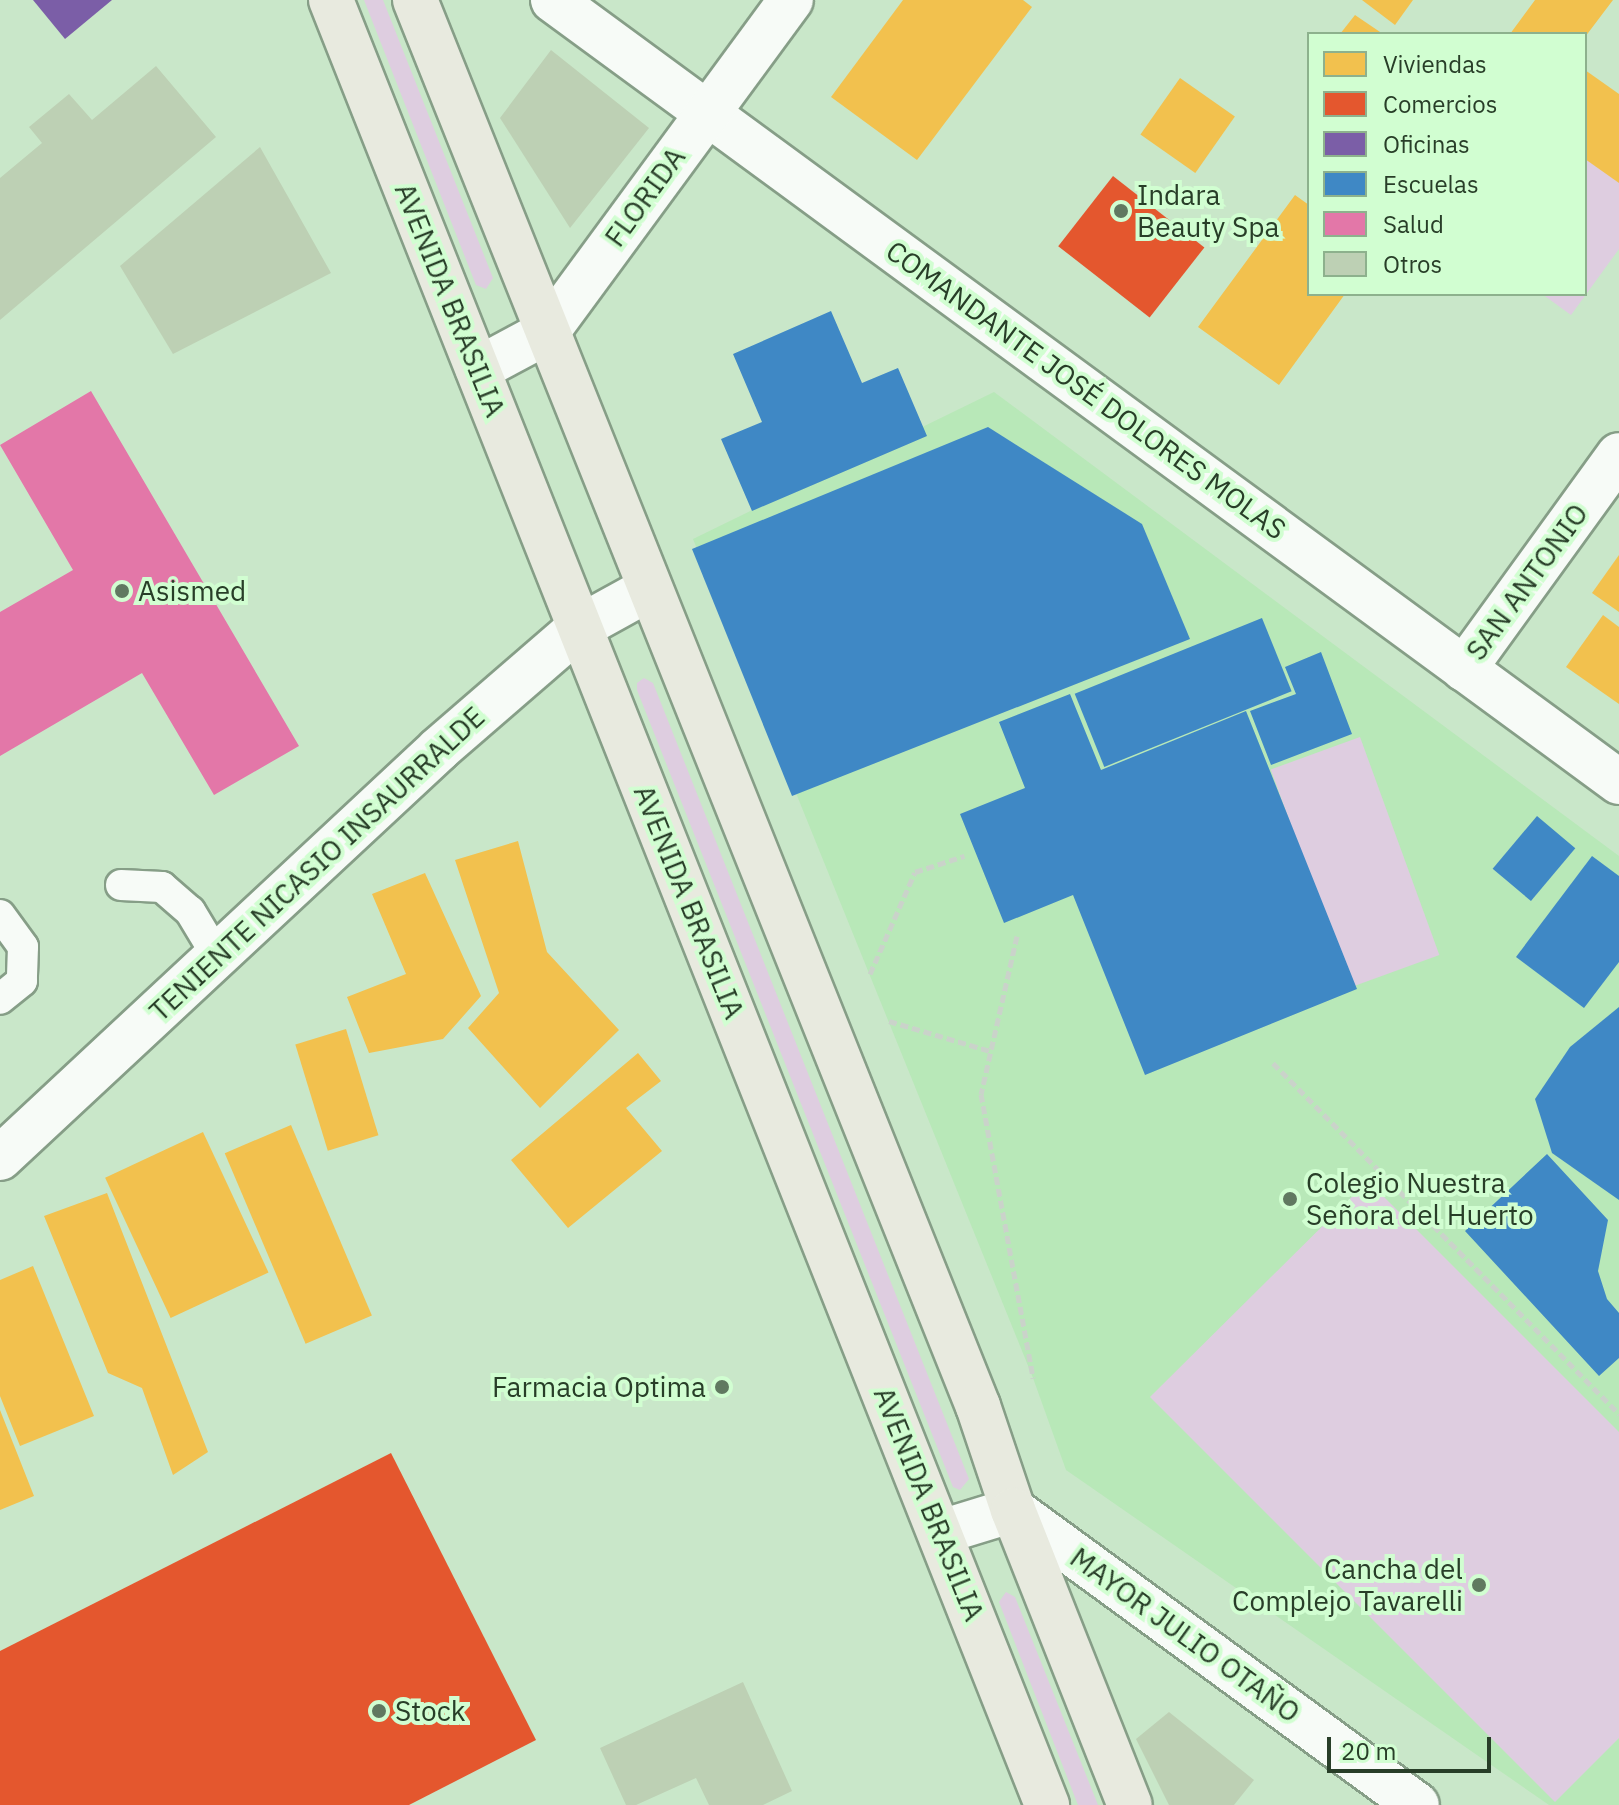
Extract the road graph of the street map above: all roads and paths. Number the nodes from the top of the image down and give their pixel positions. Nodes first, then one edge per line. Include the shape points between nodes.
1 (331, 0) edge
2 (415, 0) edge
3 (553, 0) edge
4 (791, 0) edge
5 (708, 110) junction
6 (547, 332) junction
7 (478, 369) junction
8 (1619, 455) edge
9 (649, 589) junction
10 (580, 627) junction
11 (1464, 669) junction
12 (1619, 782) edge
13 (964, 856) dead end
14 (121, 885) dead end
15 (0, 915) edge
16 (1017, 936) dead end
17 (217, 956) junction
18 (870, 974) dead end
19 (0, 999) edge
20 (889, 1021) dead end
21 (990, 1051) junction
22 (1273, 1063) dead end
23 (0, 1158) edge
24 (1033, 1378) dead end
25 (1619, 1414) edge
26 (1013, 1510) junction
27 (941, 1532) junction
28 (1047, 1805) edge
29 (1130, 1805) edge
30 (1417, 1805) edge

1 - 7 main road, AVENIDA BRASILIA
2 - 6 main road
3 - 5 street, COMANDANTE JOSÉ DOLORES MOLAS
4 - 5 street, FLORIDA
5 - 6 street, FLORIDA
5 - 11 street, COMANDANTE JOSÉ DOLORES MOLAS
6 - 7 street, FLORIDA
6 - 9 main road
7 - 10 main road, AVENIDA BRASILIA
8 - 11 street, SAN ANTONIO
9 - 10 street, TENIENTE NICASIO INSAURRALDE
9 - 26 main road via 978,1406
10 - 17 street, TENIENTE NICASIO INSAURRALDE via 439,749
10 - 27 main road, AVENIDA BRASILIA
11 - 12 street, COMANDANTE JOSÉ DOLORES MOLAS
13 - 18 path via 915,872
14 - 17 lane via 162,887 190,911
15 - 19 lane via 23,947 22,981
16 - 21 path
17 - 23 street, TENIENTE NICASIO INSAURRALDE
20 - 21 path
21 - 24 path via 981,1094
22 - 25 path
26 - 27 street
26 - 29 main road
26 - 30 street, MAYOR JULIO OTAÑO
27 - 28 main road, AVENIDA BRASILIA

